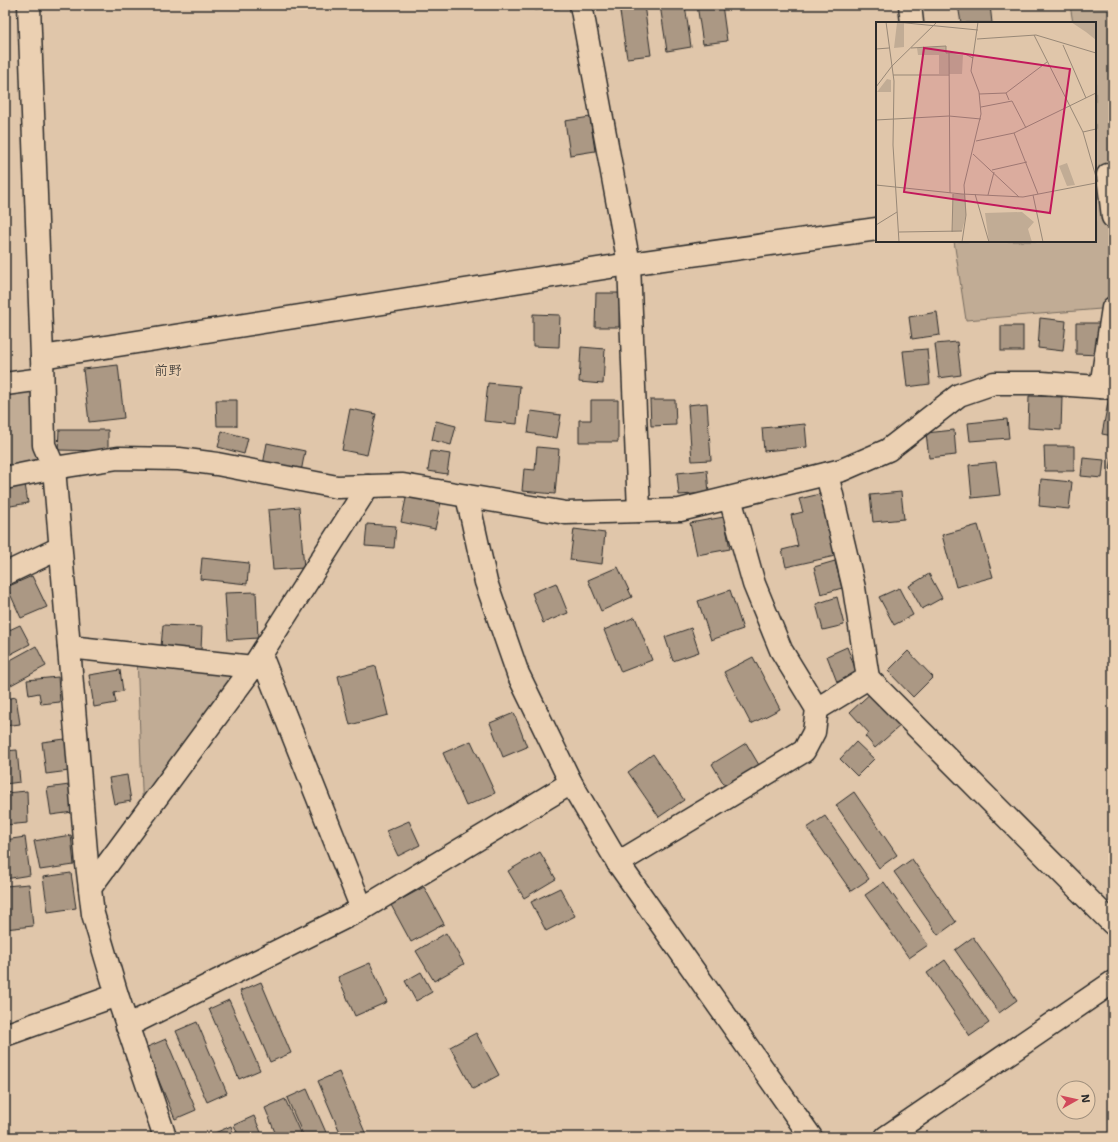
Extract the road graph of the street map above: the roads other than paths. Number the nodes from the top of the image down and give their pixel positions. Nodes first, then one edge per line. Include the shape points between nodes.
1 (29, 5) edge
2 (581, 5) edge
3 (910, 5) edge
4 (912, 22) edge
5 (1113, 175) edge
6 (1102, 197) edge
7 (1113, 217) edge
8 (876, 229) edge
9 (628, 264) junction
10 (1113, 308) edge
11 (42, 357) junction
12 (42, 379) junction
13 (5, 384) edge
14 (1107, 387) edge
15 (54, 468) junction
16 (827, 474) junction
17 (5, 478) edge
18 (368, 486) junction
19 (467, 496) junction
20 (730, 498) junction
21 (639, 511) junction
22 (60, 548) junction
23 (5, 574) edge
24 (69, 647) junction
25 (257, 661) junction
26 (868, 678) junction
27 (817, 709) junction
28 (571, 783) junction
29 (618, 863) junction
30 (90, 888) junction
31 (362, 909) junction
32 (1113, 924) edge
33 (1113, 982) edge
34 (117, 995) junction
35 (127, 1026) junction
36 (5, 1035) edge
37 (165, 1137) edge
38 (811, 1137) edge
39 (886, 1137) edge

1 - 11 street
2 - 9 street
3 - 4 street
5 - 6 street via 1108,175
6 - 7 street
8 - 9 street
9 - 11 street
9 - 21 street
10 - 14 street
11 - 12 street
12 - 13 street
12 - 15 street via 44,445
14 - 16 street via 994,382 959,395 888,450
15 - 17 street
15 - 18 street via 118,458 179,459 337,488
15 - 22 street
16 - 20 street
16 - 26 street via 854,588
18 - 19 street via 403,485
18 - 25 street
19 - 21 street via 566,513
19 - 28 street via 486,582 518,674
20 - 21 street via 680,510
20 - 27 street via 754,584 781,650
22 - 23 street
22 - 24 street
24 - 25 street
24 - 30 street
25 - 30 street
25 - 31 street
26 - 27 street
26 - 32 street
27 - 29 street via 814,732 804,751
28 - 29 street
28 - 31 street
29 - 38 street
30 - 34 street via 93,914
31 - 35 street
33 - 39 street
34 - 35 street
34 - 36 street
35 - 37 street

